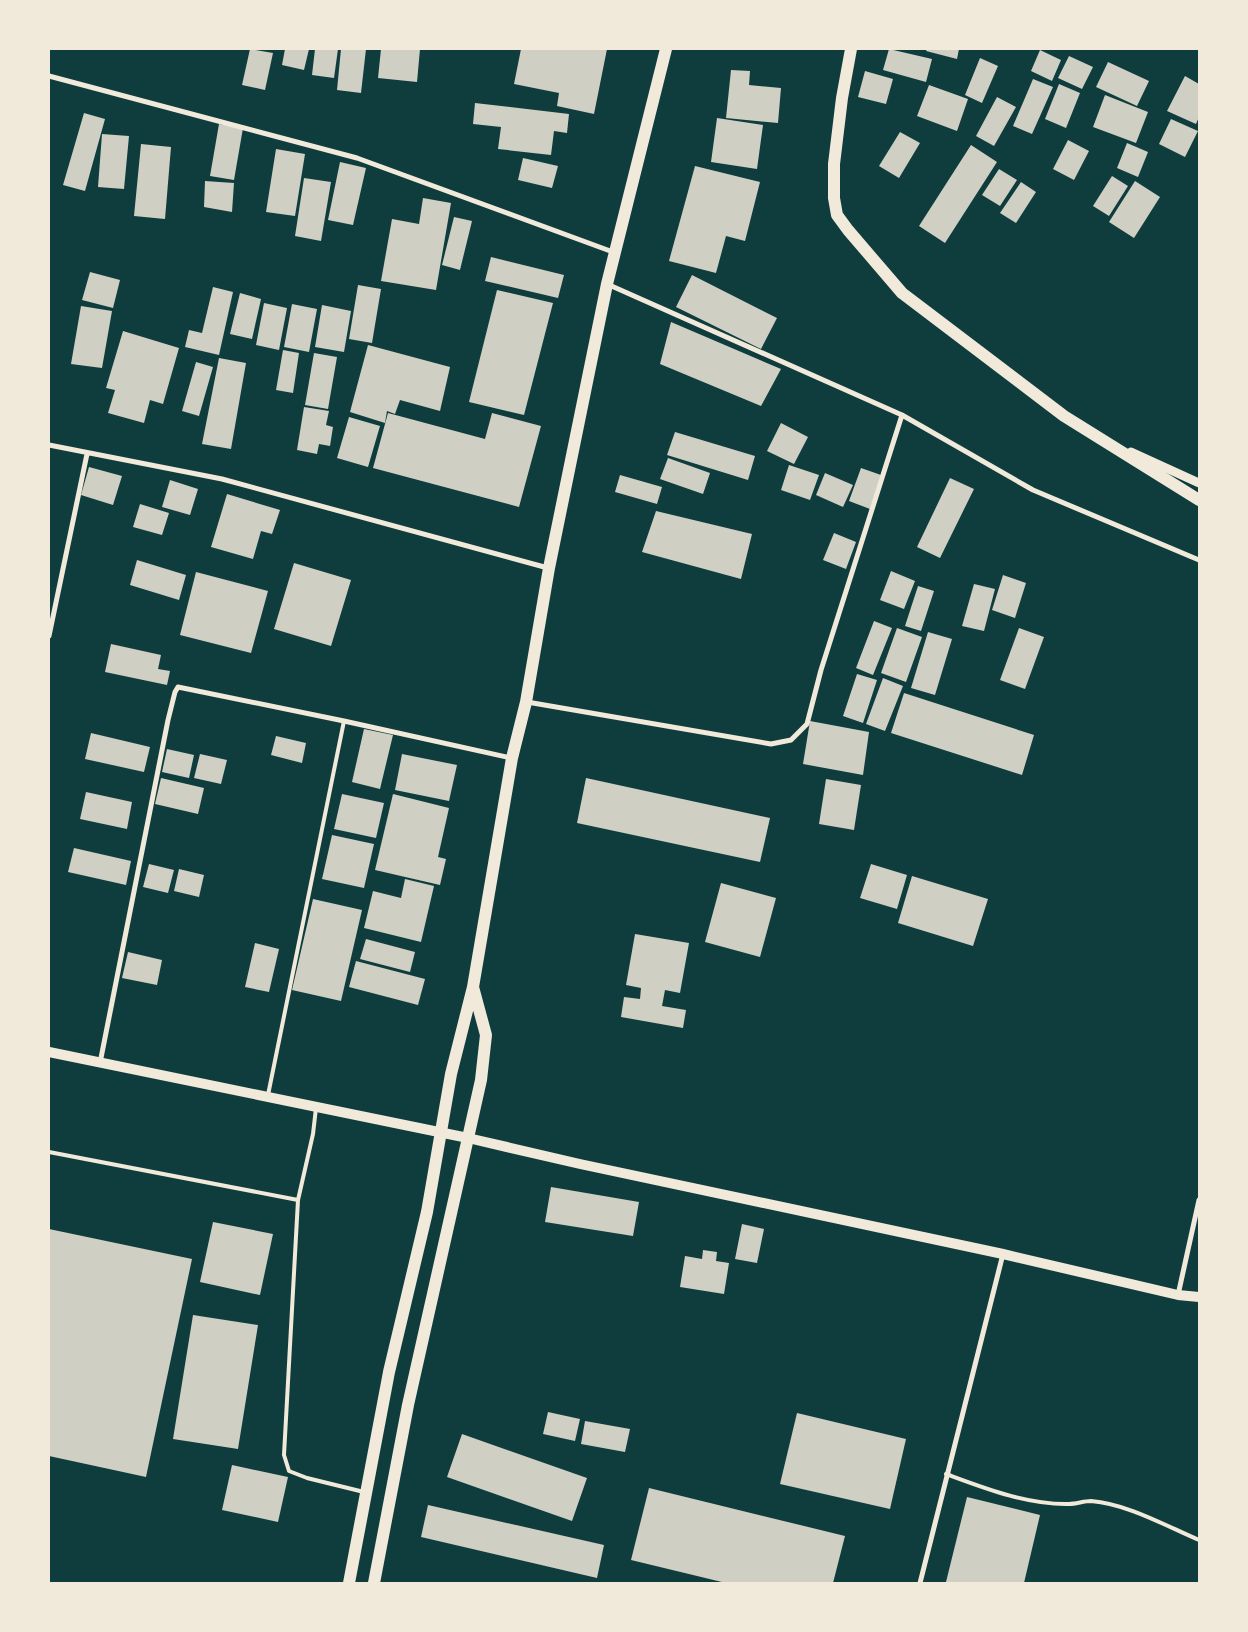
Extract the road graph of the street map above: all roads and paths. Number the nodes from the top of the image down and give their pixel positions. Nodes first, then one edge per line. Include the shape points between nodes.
1 (666, 49) edge
2 (851, 49) edge
3 (49, 76) edge
4 (615, 253) junction
5 (607, 284) junction
6 (902, 414) junction
7 (1096, 437) junction
8 (49, 445) edge
9 (87, 454) junction
10 (1199, 482) edge
11 (1199, 500) edge
12 (1199, 560) edge
13 (548, 568) junction
14 (49, 636) edge
15 (526, 702) junction
16 (344, 721) junction
17 (512, 758) junction
18 (473, 987) junction
19 (49, 1052) edge
20 (100, 1063) junction
21 (268, 1095) junction
22 (316, 1105) junction
23 (440, 1132) junction
24 (468, 1138) junction
25 (49, 1152) edge
26 (298, 1200) junction
27 (1199, 1200) edge
28 (1003, 1254) junction
29 (1178, 1295) junction
30 (1199, 1297) edge
31 (946, 1474) junction
32 (365, 1492) junction
33 (1199, 1540) edge
34 (349, 1583) edge
35 (374, 1583) edge
36 (920, 1583) edge

1 - 4 main road
2 - 7 main road via 834,164 837,215 902,294
3 - 4 street via 357,158
4 - 5 main road
5 - 6 street
5 - 13 main road
6 - 12 street via 1033,490
6 - 15 street via 807,724 791,740 771,744
7 - 10 street
7 - 11 main road
8 - 9 street
9 - 13 street via 222,479
9 - 14 street
13 - 15 main road
15 - 17 main road
16 - 17 street
16 - 20 street via 176,688
16 - 21 lane
17 - 18 main road
18 - 23 main road
18 - 24 main road via 486,1035 481,1080
19 - 20 main road
20 - 21 main road
21 - 22 main road
22 - 23 main road
22 - 26 lane
23 - 24 main road
23 - 32 main road via 427,1212 389,1372
24 - 28 main road
24 - 35 main road via 408,1405
25 - 26 lane
26 - 32 lane via 284,1409 284,1455 289,1471
27 - 29 street
28 - 29 main road
28 - 31 street
29 - 30 main road
31 - 33 lane via 989,1490 1038,1501 1068,1504 1091,1501 1125,1509
31 - 36 street
32 - 34 main road

